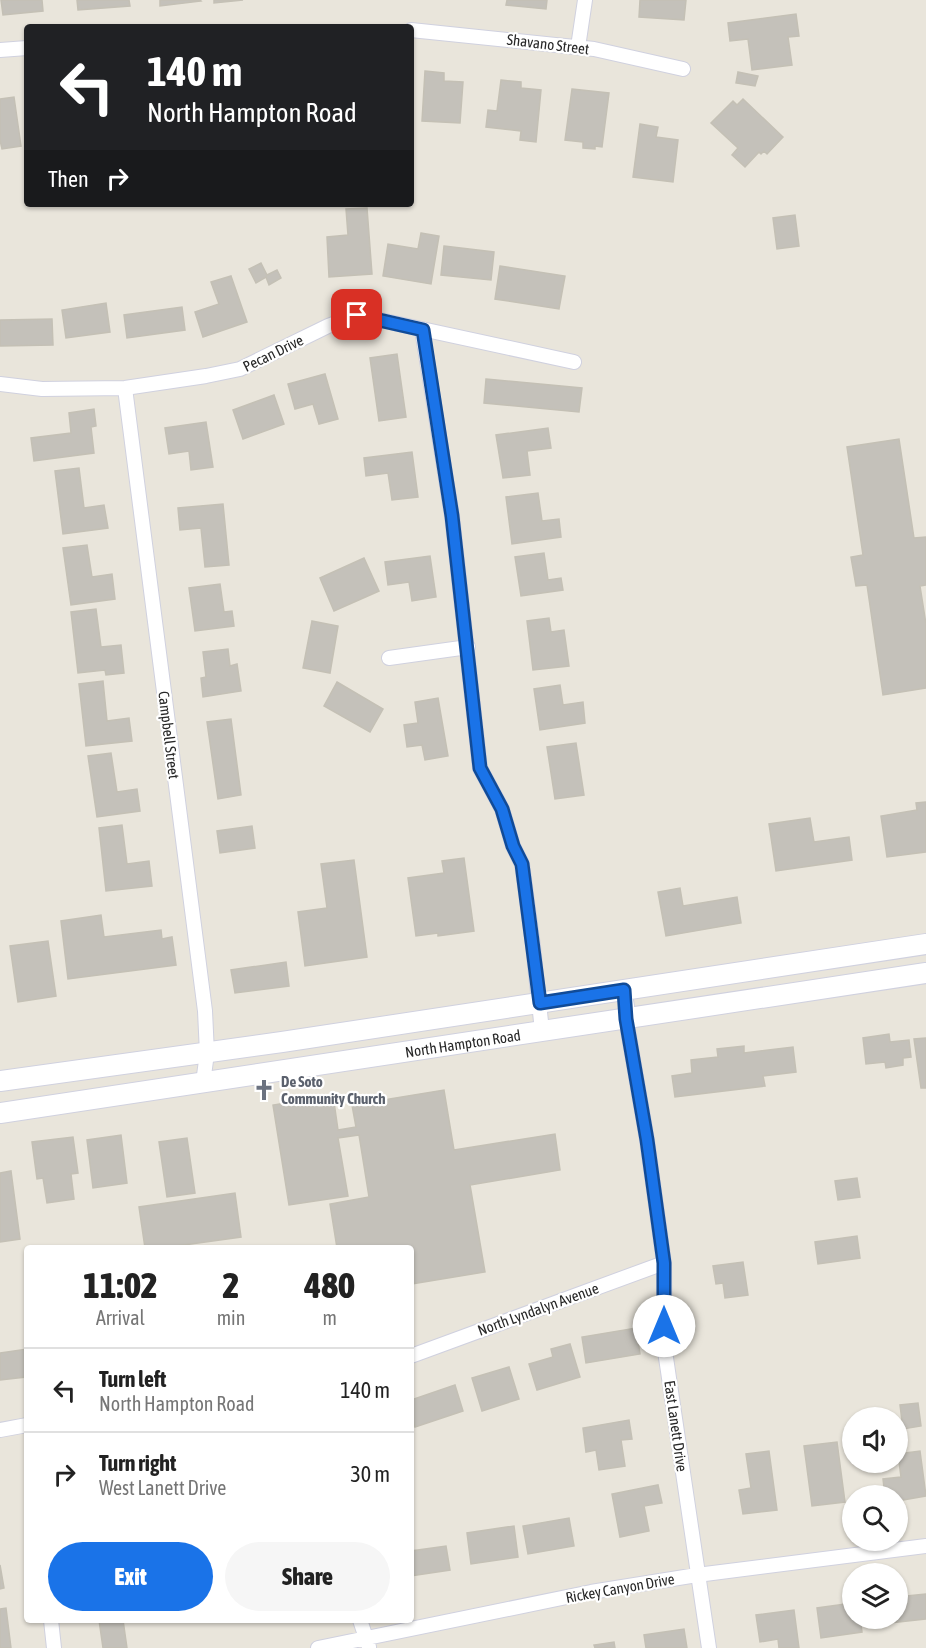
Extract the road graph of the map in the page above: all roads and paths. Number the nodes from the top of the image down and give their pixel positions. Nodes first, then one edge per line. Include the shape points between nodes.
1 (585, 0) edge
2 (414, 30) edge
3 (578, 47) junction
4 (24, 48) edge
5 (0, 50) edge
6 (683, 69) dead end
7 (423, 330) junction
8 (574, 362) dead end
9 (0, 384) edge
10 (125, 388) junction
11 (468, 647) junction
12 (389, 658) dead end
13 (926, 944) edge
14 (926, 974) edge
15 (624, 990) junction
16 (540, 1003) junction
17 (466, 1014) junction
18 (626, 1019) junction
19 (542, 1031) junction
20 (304, 1039) junction
21 (470, 1042) junction
22 (207, 1053) junction
23 (308, 1067) junction
24 (0, 1081) edge
25 (203, 1083) junction
26 (0, 1113) edge
27 (664, 1263) junction
28 (414, 1355) edge
29 (24, 1426) edge
30 (0, 1430) edge
31 (926, 1546) edge
32 (697, 1575) junction
33 (51, 1623) edge
34 (361, 1623) edge
35 (368, 1644) edge
36 (54, 1648) edge
37 (318, 1648) edge
38 (709, 1648) edge

1 - 3 street
2 - 3 street, Shavano Street
3 - 6 street, Shavano Street
4 - 5 street
7 - 8 street, Pecan Drive
7 - 10 street, Pecan Drive via 357,315 240,369
7 - 11 street
9 - 10 street, Pecan Drive via 42,389
10 - 22 street, Campbell Street via 205,1011
11 - 12 street
11 - 16 street via 480,768 502,809 522,864
13 - 15 main road, North Hampton Road
14 - 18 main road, North Hampton Road
15 - 16 main road, North Hampton Road
15 - 18 street, East Lanett Drive
16 - 17 main road, North Hampton Road
16 - 19 street
17 - 20 main road, North Hampton Road
17 - 21 main road
18 - 19 main road, North Hampton Road
18 - 27 street, East Lanett Drive
19 - 21 main road, North Hampton Road
20 - 22 main road, North Hampton Road
20 - 23 main road
21 - 23 main road, North Hampton Road
22 - 24 main road, North Hampton Road
22 - 25 street, Campbell Street
23 - 25 main road, North Hampton Road
25 - 26 main road, North Hampton Road
27 - 28 street, North Lyndalyn Avenue
27 - 32 street, East Lanett Drive via 665,1351
29 - 30 street
31 - 32 street, Rickey Canyon Drive
32 - 35 street, Rickey Canyon Drive via 591,1592
32 - 38 street, East Lanett Drive
33 - 36 street
34 - 35 street
35 - 37 street, Rickey Canyon Drive

